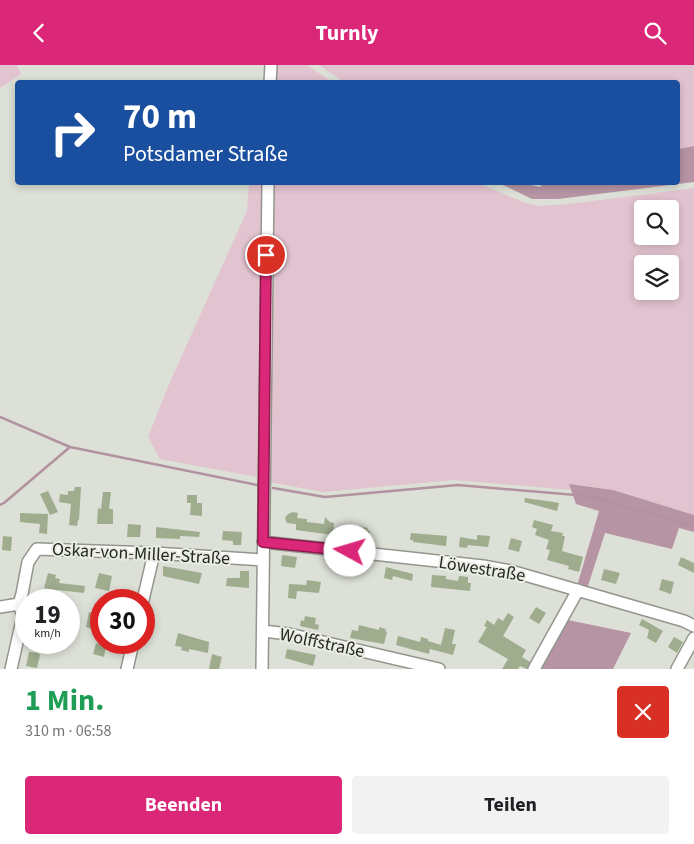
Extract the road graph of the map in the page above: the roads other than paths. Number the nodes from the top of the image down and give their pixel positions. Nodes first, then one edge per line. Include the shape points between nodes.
1 (271, 65) edge
2 (270, 80) edge
3 (268, 185) edge
4 (263, 542) junction
5 (154, 553) junction
6 (263, 560) junction
7 (23, 589) edge
8 (146, 589) edge
9 (578, 590) junction
10 (15, 605) edge
11 (0, 607) edge
12 (694, 626) edge
13 (263, 631) junction
14 (694, 638) edge
15 (15, 651) edge
16 (131, 654) edge
17 (11, 669) edge
18 (129, 669) edge
19 (262, 669) edge
20 (439, 669) edge
21 (534, 669) edge
22 (676, 669) edge

1 - 2 street
3 - 4 street
4 - 6 street
4 - 9 street, Löwestraße via 482,566
5 - 6 street, Oskar-von-Miller-Straße
5 - 7 street, Oskar-von-Miller-Straße via 36,549 28,562
5 - 8 street
6 - 13 street
9 - 12 street, Löwestraße
9 - 21 street
10 - 11 street
13 - 19 street
13 - 20 street, Wolffstraße via 289,634
14 - 22 street
15 - 17 street
16 - 18 street

